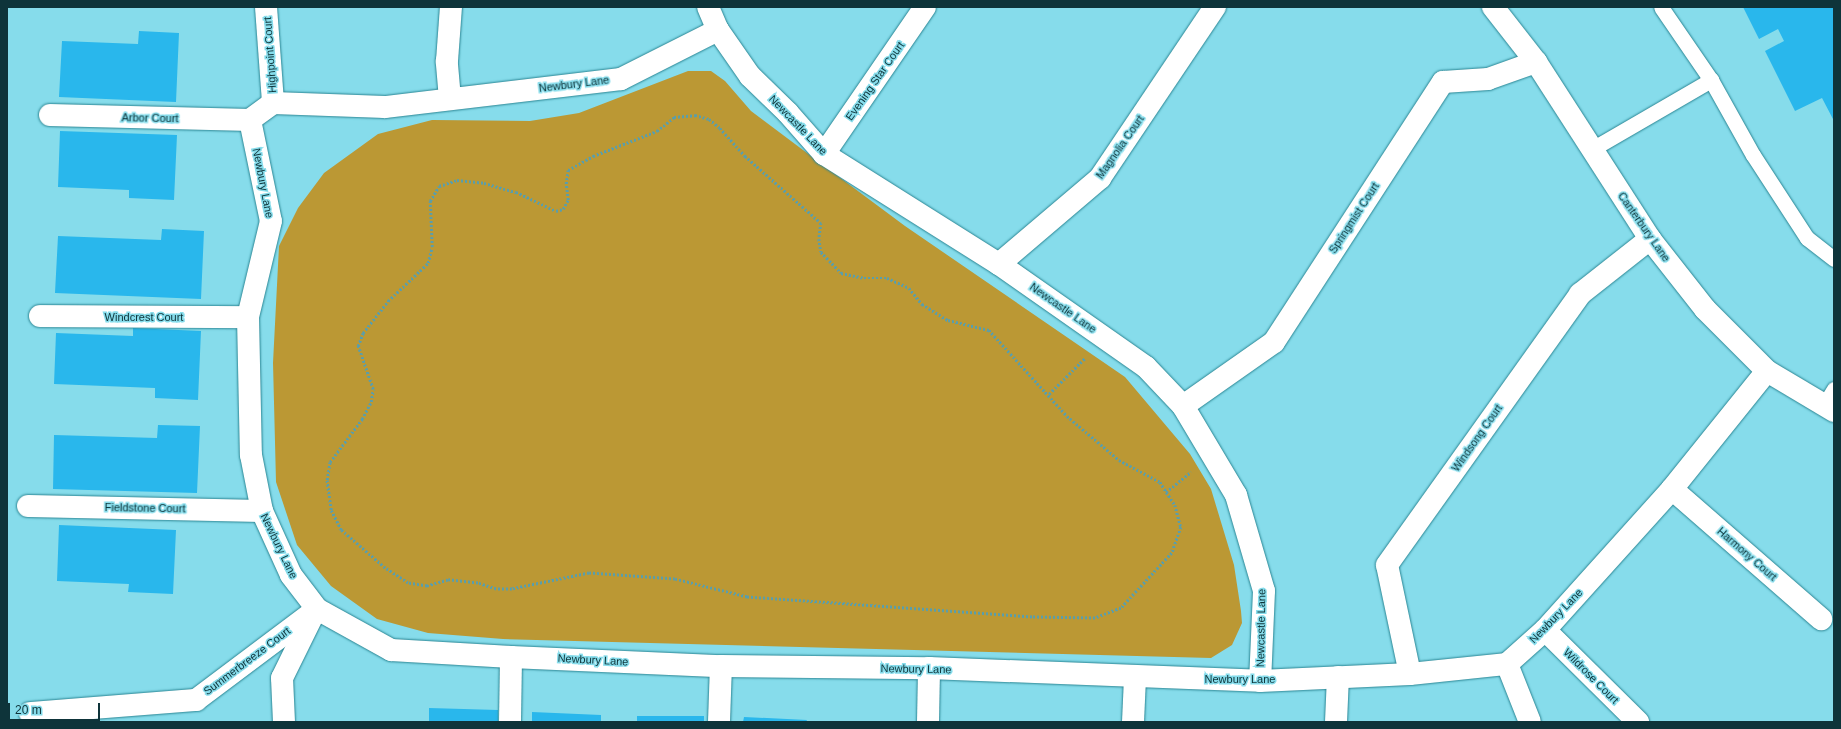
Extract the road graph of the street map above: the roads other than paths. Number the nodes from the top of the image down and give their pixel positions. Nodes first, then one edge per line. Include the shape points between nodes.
1 (266, 7) edge
2 (451, 7) edge
3 (708, 7) edge
4 (925, 7) edge
5 (1215, 7) edge
6 (1493, 7) edge
7 (1661, 7) edge
8 (718, 30) junction
9 (1536, 62) junction
10 (1711, 80) junction
11 (450, 99) junction
12 (273, 103) junction
13 (50, 115) dead end
14 (250, 120) junction
15 (1592, 148) junction
16 (824, 154) junction
17 (1650, 239) junction
18 (1834, 259) edge
19 (999, 264) junction
20 (40, 316) dead end
21 (248, 317) junction
22 (1767, 371) junction
23 (1831, 402) edge
24 (1183, 406) junction
25 (1672, 490) junction
26 (28, 506) dead end
27 (262, 511) junction
28 (317, 608) junction
29 (1821, 619) dead end
30 (1545, 630) junction
31 (511, 656) junction
32 (1507, 664) junction
33 (721, 666) junction
34 (929, 668) junction
35 (1410, 674) junction
36 (1338, 677) junction
37 (1135, 678) junction
38 (1260, 680) junction
39 (30, 713) dead end
40 (284, 722) edge
41 (510, 722) edge
42 (719, 722) edge
43 (928, 722) edge
44 (1133, 722) edge
45 (1336, 722) edge
46 (1530, 722) edge
47 (1638, 722) edge

1 - 12 street, Highpoint Court
2 - 11 street via 447,61
3 - 8 street
4 - 16 street, Evening Star Court
5 - 19 street, Magnolia Court via 1100,178
6 - 9 street, Canterbury Lane
7 - 10 lane
8 - 11 street, Newbury Lane via 621,79
8 - 16 street, Newcastle Lane via 750,76 788,113
9 - 15 street, Canterbury Lane
9 - 24 street, Springmist Court via 1488,78 1443,82 1274,342
10 - 15 lane
10 - 18 lane via 1753,155 1807,238
11 - 12 street, Newbury Lane via 385,107
12 - 14 street
13 - 14 street, Arbor Court
14 - 21 street, Newbury Lane via 271,221
15 - 17 street, Canterbury Lane
16 - 19 street, Newcastle Lane
17 - 22 street, Canterbury Lane via 1705,309
17 - 35 street, Windsong Court via 1580,294 1387,565
19 - 24 street, Newcastle Lane via 1146,367
20 - 21 street, Windcrest Court
21 - 27 street, Newbury Lane via 251,455
22 - 23 street, Canterbury Lane
22 - 25 street, Newbury Lane
24 - 38 street, Newcastle Lane via 1236,495 1264,591
25 - 29 street, Harmony Court
25 - 30 street, Newbury Lane
26 - 27 street, Fieldstone Court
27 - 28 street, Newbury Lane via 290,575
28 - 31 street, Newbury Lane via 391,650
28 - 39 street, Summerbreeze Court via 196,700
28 - 40 street via 282,678
30 - 32 street, Newbury Lane
30 - 47 street, Wildrose Court
31 - 33 street, Newbury Lane
31 - 41 street
32 - 35 street, Newbury Lane
32 - 46 street
33 - 34 street, Newbury Lane
33 - 42 street
34 - 37 street, Newbury Lane
34 - 43 street
35 - 36 street, Newbury Lane
36 - 38 street, Newbury Lane
36 - 45 street
37 - 38 street, Newbury Lane
37 - 44 street

